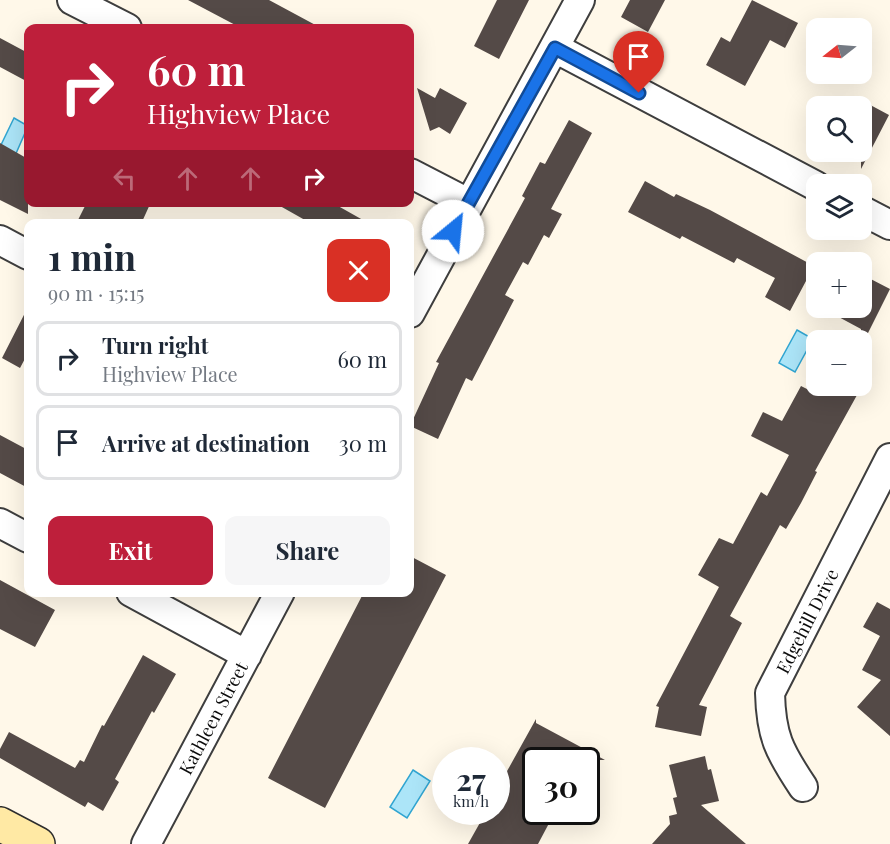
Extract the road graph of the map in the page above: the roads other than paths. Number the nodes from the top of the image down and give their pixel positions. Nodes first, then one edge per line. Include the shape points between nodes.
1 (72, 0) edge
2 (580, 0) edge
3 (119, 24) edge
4 (555, 48) junction
5 (414, 175) edge
6 (806, 181) edge
7 (468, 203) junction
8 (872, 216) edge
9 (890, 225) edge
10 (0, 240) edge
11 (24, 253) edge
12 (414, 305) edge
13 (890, 458) edge
14 (0, 523) edge
15 (24, 536) edge
16 (140, 597) edge
17 (277, 597) edge
18 (247, 655) junction
19 (803, 787) dead end
20 (0, 824) edge
21 (38, 844) edge
22 (146, 844) edge

1 - 3 street
2 - 4 street
4 - 6 street
4 - 7 street
5 - 7 street
7 - 12 street
8 - 9 street
10 - 11 street
13 - 19 street, Edgehill Drive via 770,693 771,721 782,756
14 - 15 street
16 - 18 street
17 - 18 street, Kathleen Street
18 - 22 street, Kathleen Street
20 - 21 main road

